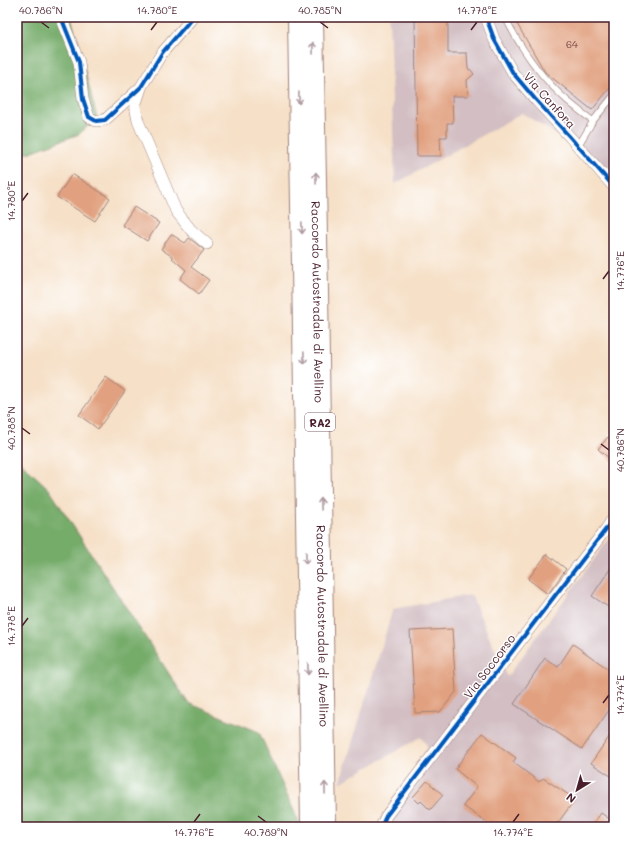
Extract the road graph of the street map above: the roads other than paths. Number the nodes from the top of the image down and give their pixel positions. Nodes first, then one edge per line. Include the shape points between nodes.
1 (61, 17) edge
2 (193, 17) edge
3 (298, 17) edge
4 (313, 17) edge
5 (486, 17) edge
6 (505, 17) edge
7 (141, 88) junction
8 (614, 95) edge
9 (593, 120) junction
10 (578, 146) junction
11 (614, 187) edge
12 (207, 244) dead end
13 (614, 517) edge
14 (311, 827) edge
15 (326, 827) edge
16 (381, 827) edge

1 - 7 street via 79,62 83,99 88,117 96,122 105,120
2 - 7 street via 162,53
3 -> 14 highway, Raccordo Autostradale di Avellino / RA2
15 -> 4 highway, Raccordo Autostradale di Avellino / RA2
5 - 10 street, Via Canfora via 494,39 513,73
6 - 9 lane via 537,70 560,94
7 - 12 street via 135,106 138,121 176,211 191,230
8 - 9 lane
9 - 10 lane
10 - 11 street, Via Canfora
13 - 16 street, Via Soccorso via 386,816

